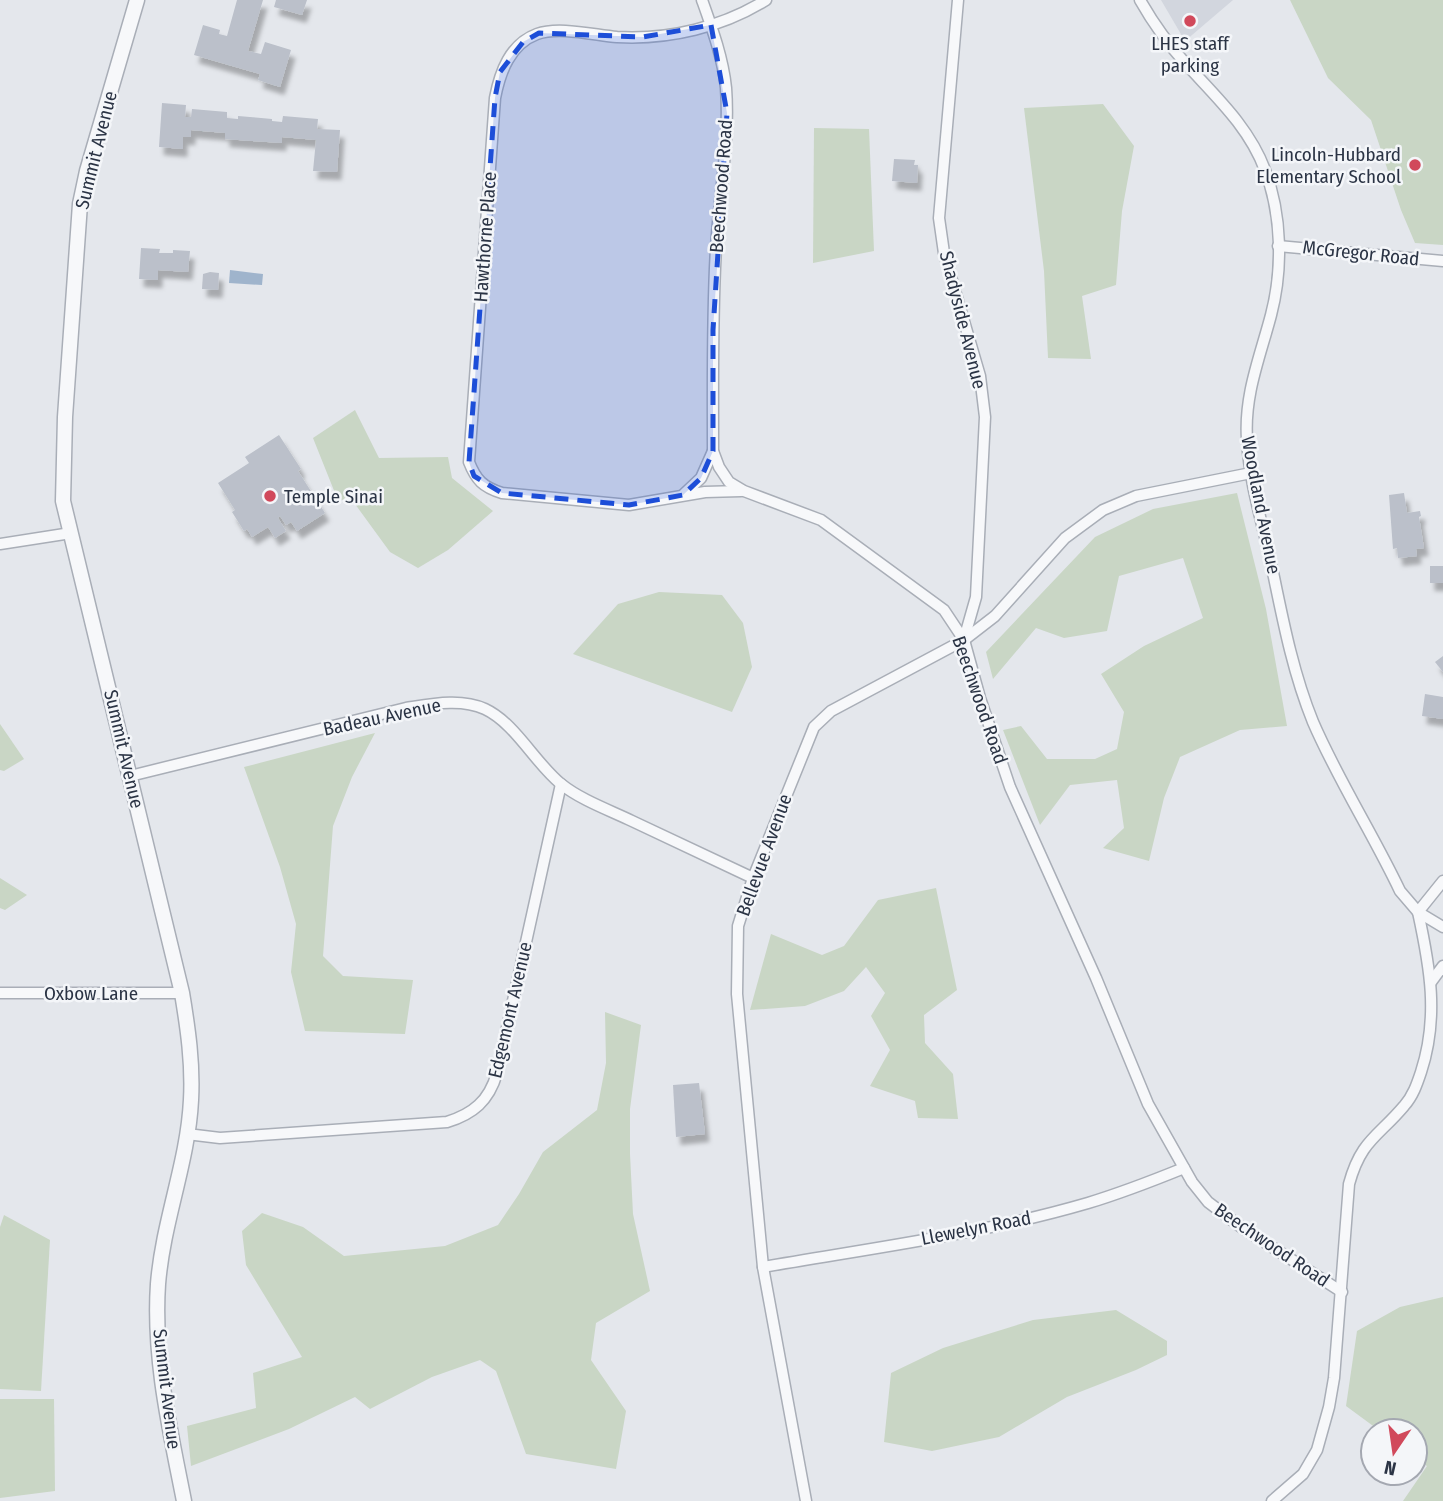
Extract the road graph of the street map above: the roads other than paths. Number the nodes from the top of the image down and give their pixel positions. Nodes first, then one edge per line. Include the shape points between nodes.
1 (136, 0) edge
2 (702, 0) edge
3 (766, 0) edge
4 (958, 0) edge
5 (1140, 0) edge
6 (711, 25) junction
7 (1278, 246) junction
8 (1443, 261) edge
9 (713, 451) junction
10 (1251, 474) junction
11 (744, 491) junction
12 (684, 495) junction
13 (71, 533) junction
14 (0, 544) edge
15 (964, 640) junction
16 (130, 776) junction
17 (561, 784) junction
18 (752, 878) junction
19 (1443, 881) edge
20 (1418, 912) junction
21 (1443, 927) edge
22 (1443, 967) edge
23 (1431, 982) junction
24 (0, 993) edge
25 (182, 993) junction
26 (187, 1134) junction
27 (1184, 1168) junction
28 (763, 1268) junction
29 (1342, 1292) junction
30 (184, 1501) edge
31 (806, 1501) edge
32 (1272, 1501) edge

1 - 13 street, Summit Avenue via 80,204 63,454 63,501
2 - 6 street, Beechwood Road
3 - 6 street, Hawthorne Place
4 - 15 street, Shadyside Avenue via 939,218 944,253 980,376 985,416 976,597
5 - 7 street, Woodland Avenue via 1170,45 1243,128 1268,180
6 - 9 street, Beechwood Road via 726,85 727,113 715,274
6 - 12 street, Hawthorne Place via 643,37 539,33 523,41 500,72 469,462 474,477 502,494 629,505
7 - 8 street, McGregor Road
7 - 10 street, Woodland Avenue via 1277,289 1246,416
9 - 11 street, Beechwood Road via 729,482
9 - 12 street via 701,478
10 - 15 street, Bellevue Avenue via 1144,494 1103,510 1065,538 1008,605
10 - 20 street, Woodland Avenue via 1301,690 1400,891
11 - 12 street, Hawthorne Place
11 - 15 street, Beechwood Road via 821,520 845,536 944,610
13 - 14 street
13 - 16 street, Summit Avenue
15 - 18 street, Bellevue Avenue via 831,710 814,727
15 - 27 street, Beechwood Road via 1010,787 1148,1104
16 - 17 street, Badeau Avenue via 406,708 457,703 476,705 495,715
16 - 25 street, Summit Avenue
17 - 18 street, Badeau Avenue
17 - 26 street, Edgemont Avenue via 497,1073 476,1109 447,1122 220,1138
18 - 28 street, Bellevue Avenue via 738,926 737,994
19 - 20 street
20 - 21 street, Woodland Avenue
20 - 23 street
22 - 23 street
23 - 29 street via 1432,1027 1415,1089 1355,1162 1349,1184
24 - 25 street, Oxbow Lane
25 - 26 street, Summit Avenue via 191,1065
26 - 30 street, Summit Avenue via 158,1285 164,1397
27 - 28 street, Llewelyn Road via 1128,1190 1032,1217
27 - 29 street, Beechwood Road via 1208,1202
28 - 31 street, Bellevue Avenue
29 - 32 street via 1334,1378 1317,1450 1303,1474

